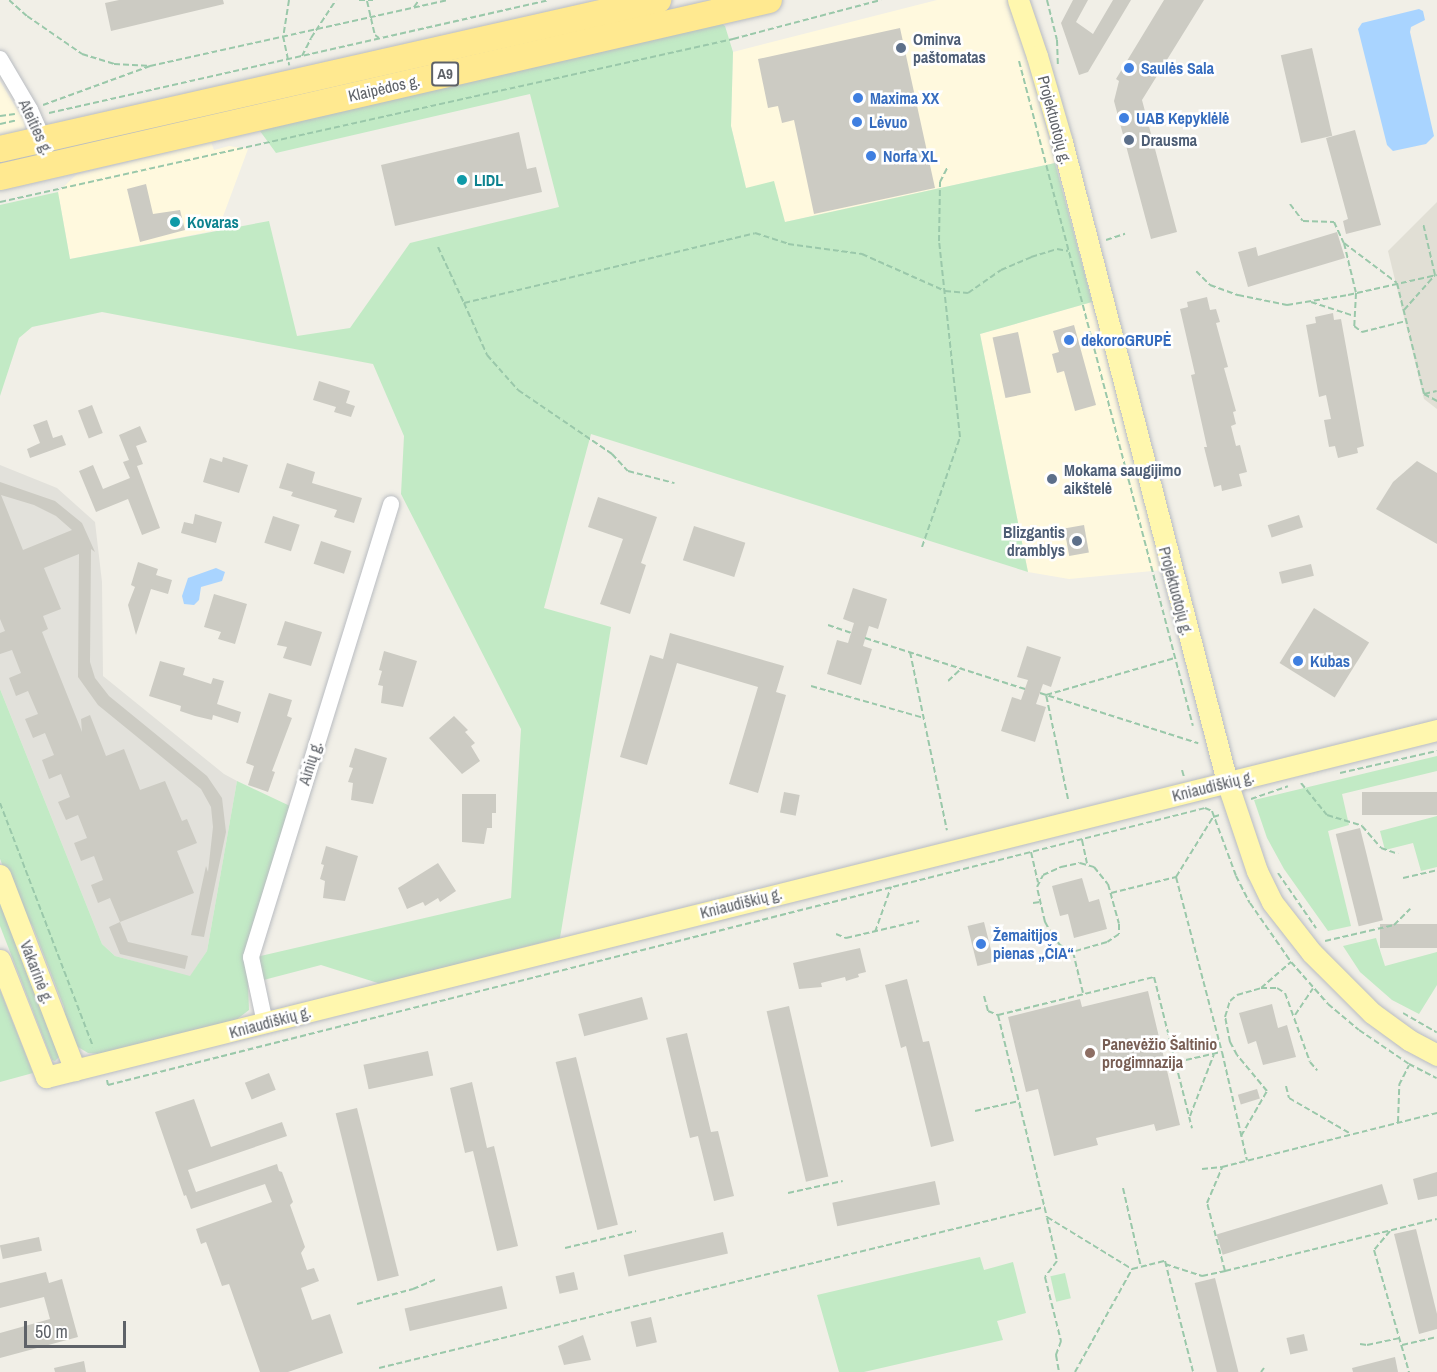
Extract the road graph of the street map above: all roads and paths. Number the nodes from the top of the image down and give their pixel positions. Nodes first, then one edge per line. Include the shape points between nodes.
1 (9, 0) edge
2 (289, 0) edge
3 (336, 0) edge
4 (359, 0) edge
5 (373, 0) edge
6 (420, 0) edge
7 (447, 0) edge
8 (529, 0) edge
9 (549, 0) edge
10 (658, 0) edge
11 (769, 0) edge
12 (881, 0) edge
13 (1018, 0) edge
14 (1034, 0) edge
15 (1047, 0) edge
16 (367, 1) edge
17 (530, 4) junction
18 (414, 7) junction
19 (371, 17) junction
20 (319, 28) junction
21 (283, 36) junction
22 (380, 38) junction
23 (385, 42) dead end
24 (1027, 55) junction
25 (302, 56) junction
26 (0, 59) edge
27 (150, 66) junction
28 (1059, 72) dead end
29 (259, 104) junction
30 (32, 113) junction
31 (0, 124) edge
32 (43, 140) junction
33 (0, 149) edge
34 (53, 164) junction
35 (947, 168) dead end
36 (0, 177) edge
37 (0, 202) edge
38 (1290, 204) dead end
39 (1423, 223) dead end
40 (1344, 243) junction
41 (438, 247) dead end
42 (1069, 252) junction
43 (1196, 271) dead end
44 (1436, 275) edge
45 (1397, 284) junction
46 (945, 291) junction
47 (1356, 293) junction
48 (1308, 301) junction
49 (464, 303) junction
50 (1404, 310) junction
51 (1354, 315) junction
52 (1407, 321) junction
53 (1437, 390) edge
54 (1424, 394) junction
55 (1437, 401) edge
56 (674, 483) dead end
57 (391, 504) dead end
58 (922, 548) dead end
59 (828, 626) dead end
60 (851, 633) dead end
61 (865, 638) dead end
62 (910, 652) junction
63 (1175, 658) junction
64 (962, 668) junction
65 (948, 681) dead end
66 (811, 686) dead end
67 (1025, 688) dead end
68 (1040, 693) dead end
69 (1046, 695) junction
70 (924, 718) junction
71 (1437, 730) edge
72 (1437, 751) edge
73 (1335, 775) dead end
74 (1312, 780) dead end
75 (1227, 783) junction
76 (1291, 786) dead end
77 (1068, 799) dead end
78 (0, 803) edge
79 (1251, 806) dead end
80 (947, 830) dead end
81 (1082, 839) junction
82 (1030, 852) junction
83 (1398, 854) dead end
84 (1087, 863) junction
85 (1437, 870) edge
86 (1278, 872) dead end
87 (0, 875) edge
88 (1176, 877) junction
89 (1403, 878) dead end
90 (1038, 882) junction
91 (891, 886) junction
92 (1111, 893) junction
93 (1040, 902) junction
94 (1033, 903) dead end
95 (1410, 909) dead end
96 (919, 921) dead end
97 (875, 932) junction
98 (1318, 932) dead end
99 (836, 934) dead end
100 (1330, 947) dead end
101 (1073, 952) junction
102 (0, 960) edge
103 (1291, 962) dead end
104 (1261, 988) junction
105 (1313, 988) dead end
106 (1084, 994) junction
107 (984, 996) dead end
108 (1394, 1008) dead end
109 (998, 1015) junction
110 (1295, 1016) junction
111 (265, 1023) junction
112 (1225, 1028) junction
113 (1216, 1030) junction
114 (1437, 1033) edge
115 (92, 1046) dead end
116 (1222, 1052) junction
117 (1214, 1054) junction
118 (1437, 1055) edge
119 (1177, 1062) junction
120 (1409, 1064) dead end
121 (75, 1070) junction
122 (1317, 1070) dead end
123 (46, 1077) joint
124 (108, 1085) dead end
125 (1286, 1086) dead end
126 (1019, 1101) junction
127 (975, 1112) dead end
128 (1437, 1113) edge
129 (1190, 1116) junction
130 (1398, 1122) junction
131 (1192, 1128) dead end
132 (1351, 1134) junction
133 (1241, 1136) junction
134 (1247, 1160) junction
135 (1221, 1167) junction
136 (1202, 1169) dead end
137 (843, 1181) dead end
138 (1123, 1188) dead end
139 (788, 1193) dead end
140 (1045, 1207) junction
141 (1047, 1217) junction
142 (1437, 1219) edge
143 (636, 1231) dead end
144 (1390, 1231) junction
145 (565, 1248) dead end
146 (1165, 1264) junction
147 (1140, 1267) junction
148 (1132, 1269) junction
149 (1225, 1271) junction
150 (437, 1279) dead end
151 (357, 1304) dead end
152 (1437, 1336) edge
153 (1399, 1338) junction
154 (1360, 1344) dead end
155 (1401, 1346) junction
156 (379, 1368) dead end
157 (1264, 1368) dead end
158 (1059, 1372) edge
159 (1075, 1372) edge
160 (1193, 1372) edge
161 (1261, 1372) edge
162 (1409, 1372) edge

1 - 27 path via 82,54 114,64
2 - 21 path
3 - 20 path
4 - 16 path
5 - 16 path
6 - 18 path
7 - 18 path
8 - 17 path
9 - 17 path
10 - 29 highway, Klaipėdos g. / A9
11 - 29 highway, Klaipėdos g. / A9
12 - 37 path via 734,39
13 - 24 main road, Projektuotojų g.
14 - 24 main road, Projektuotojų g.
15 - 28 path via 1057,40
16 - 19 path
17 - 22 path
18 - 19 path
19 - 20 path
19 - 22 path via 375,35
20 - 21 path
20 - 25 path
21 - 27 path
22 - 23 path
22 - 25 path
24 - 42 path
24 - 75 main road, Projektuotojų g. via 1062,142
25 - 30 path
26 - 30 street, Ateities g.
27 - 30 path
29 - 32 highway, Klaipėdos g. / A9
29 - 34 highway, Klaipėdos g. / A9
30 - 31 path
30 - 32 street, Ateities g.
32 - 33 highway, Klaipėdos g. / A9
32 - 34 street, Ateities g.
34 - 36 highway, Klaipėdos g. / A9
35 - 46 path via 940,182 939,241
38 - 40 path via 1303,220 1334,222
39 - 44 path
40 - 45 path
40 - 47 path
41 - 49 path
42 - 46 path via 1057,249 1031,257 1001,270 968,293
42 - 63 path
43 - 48 path via 1210,285 1238,296 1287,304
44 - 45 path
44 - 50 path
45 - 47 path
45 - 50 path
46 - 49 path via 862,254 788,244 755,233
46 - 58 path via 960,437
47 - 48 path
47 - 51 path
48 - 51 path
49 - 56 path via 487,355 518,390 612,454 628,471
50 - 52 path
51 - 52 path via 1354,326 1362,332
52 - 54 path
53 - 54 path
54 - 55 path
57 - 111 street, Ainių g. via 251,957
59 - 60 path
61 - 62 path
62 - 64 path
62 - 70 path
63 - 69 path
63 - 69 path via 1198,743
64 - 65 path
64 - 67 path
66 - 70 path
68 - 69 path
69 - 77 path
70 - 80 path
71 - 75 main road, Kniaudiškių g.
72 - 73 path
74 - 83 path via 1301,783 1327,815 1362,826 1381,848
75 - 111 main road, Kniaudiškių g.
75 - 118 main road, Projektuotojų g. via 1257,871 1283,918 1312,953 1372,1012
76 - 79 path via 1253,797
78 - 115 path
81 - 82 path
81 - 84 path
81 - 88 path via 1205,808 1212,811 1214,817
82 - 90 path
82 - 91 path
84 - 90 path via 1061,867 1043,875
84 - 92 path via 1101,875
85 - 89 path
86 - 98 path
87 - 121 main road, Vakarinė g.
88 - 92 path
88 - 113 path
90 - 93 path
91 - 97 path
91 - 124 path
92 - 101 path via 1119,934 1107,942
93 - 94 path
93 - 101 path via 1052,935
95 - 100 path via 1394,925 1325,941
96 - 97 path
97 - 99 path via 846,938
101 - 106 path
102 - 123 main road, Vakarinė g.
103 - 104 path
104 - 110 path via 1277,988 1285,993
104 - 112 path via 1230,1001
105 - 110 path
106 - 109 path
106 - 119 path via 1155,977
107 - 109 path via 987,1011
108 - 114 path
109 - 126 path
110 - 122 path via 1310,1062
111 - 121 main road, Kniaudiškių g.
112 - 113 path
112 - 133 path via 1237,1055 1267,1091
113 - 116 path
116 - 117 path
116 - 133 path
117 - 119 path
117 - 129 path
119 - 129 path
120 - 130 path via 1399,1086
121 - 123 main road, Kniaudiškių g.
125 - 132 path via 1289,1098
126 - 127 path
126 - 140 path
128 - 130 path
129 - 131 path
130 - 132 path
132 - 134 path
133 - 134 path
134 - 135 path
135 - 136 path
135 - 149 path via 1207,1203
137 - 139 path
138 - 147 path
140 - 141 path
140 - 156 path
141 - 148 path
141 - 158 path via 1057,1262 1045,1277 1061,1341 1056,1355
142 - 144 path
143 - 145 path
144 - 149 path
144 - 153 path via 1374,1251
146 - 147 path
146 - 149 path via 1202,1276
146 - 160 path
147 - 148 path
148 - 159 path
150 - 151 path
152 - 155 path
153 - 154 path via 1367,1346
153 - 155 path
155 - 162 path
157 - 161 path

